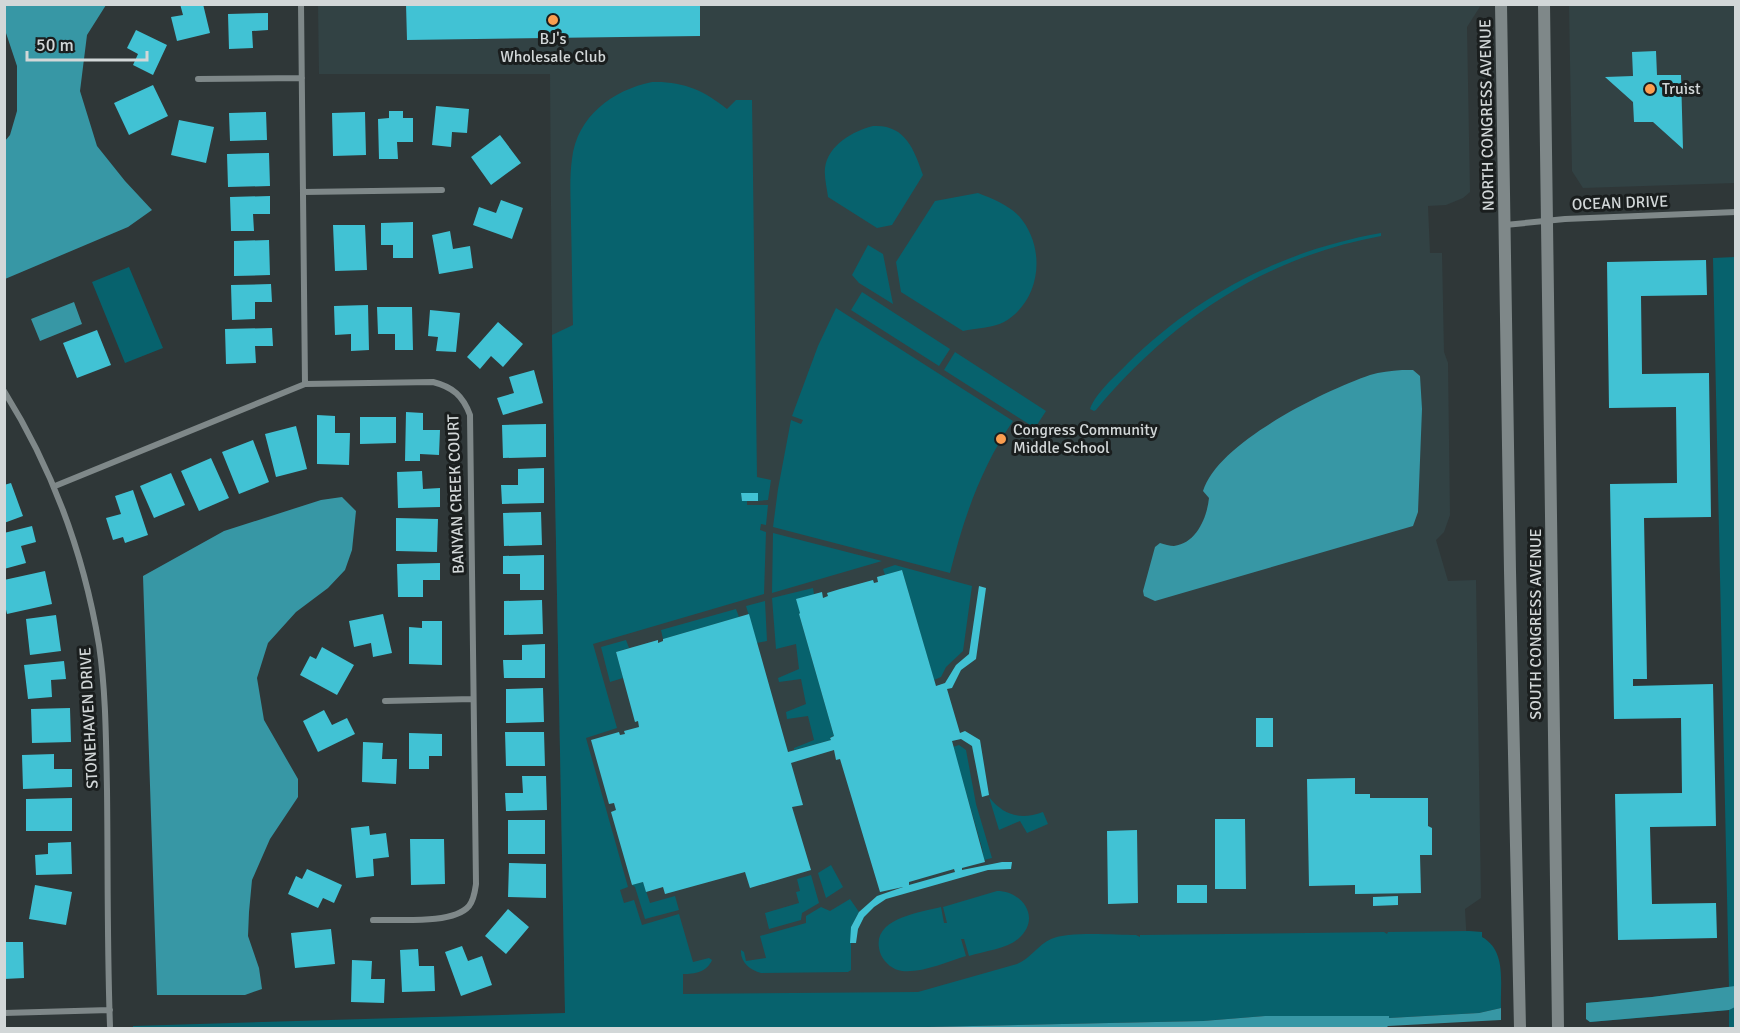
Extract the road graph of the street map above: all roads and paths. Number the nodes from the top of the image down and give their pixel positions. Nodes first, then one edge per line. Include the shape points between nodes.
1 (301, 4) edge
2 (1501, 4) edge
3 (1544, 4) edge
4 (302, 78) junction
5 (198, 79) dead end
6 (442, 190) dead end
7 (303, 192) junction
8 (1736, 212) edge
9 (1548, 220) junction
10 (1505, 225) junction
11 (305, 384) junction
12 (4, 391) edge
13 (55, 486) junction
14 (473, 699) junction
15 (386, 700) dead end
16 (373, 920) dead end
17 (110, 1010) junction
18 (4, 1013) edge
19 (110, 1026) dead end
20 (1520, 1029) edge
21 (1558, 1029) edge

1 - 4 street
2 - 10 main road, NORTH CONGRESS AVENUE
3 - 9 main road
4 - 5 street
4 - 7 street
6 - 7 street
7 - 11 street
8 - 9 street, OCEAN DRIVE
9 - 10 street, OCEAN DRIVE
9 - 21 main road, SOUTH CONGRESS AVENUE
10 - 20 main road, SOUTH CONGRESS AVENUE
11 - 13 street, BANYAN CREEK COURT
11 - 14 street, BANYAN CREEK COURT via 433,382 446,385 465,402 470,415
12 - 13 street, STONEHAVEN DRIVE
13 - 17 street, STONEHAVEN DRIVE via 85,583 103,682
14 - 15 street
14 - 16 street, BANYAN CREEK COURT via 474,896 459,914 444,918
17 - 18 street
17 - 19 street, STONEHAVEN DRIVE

